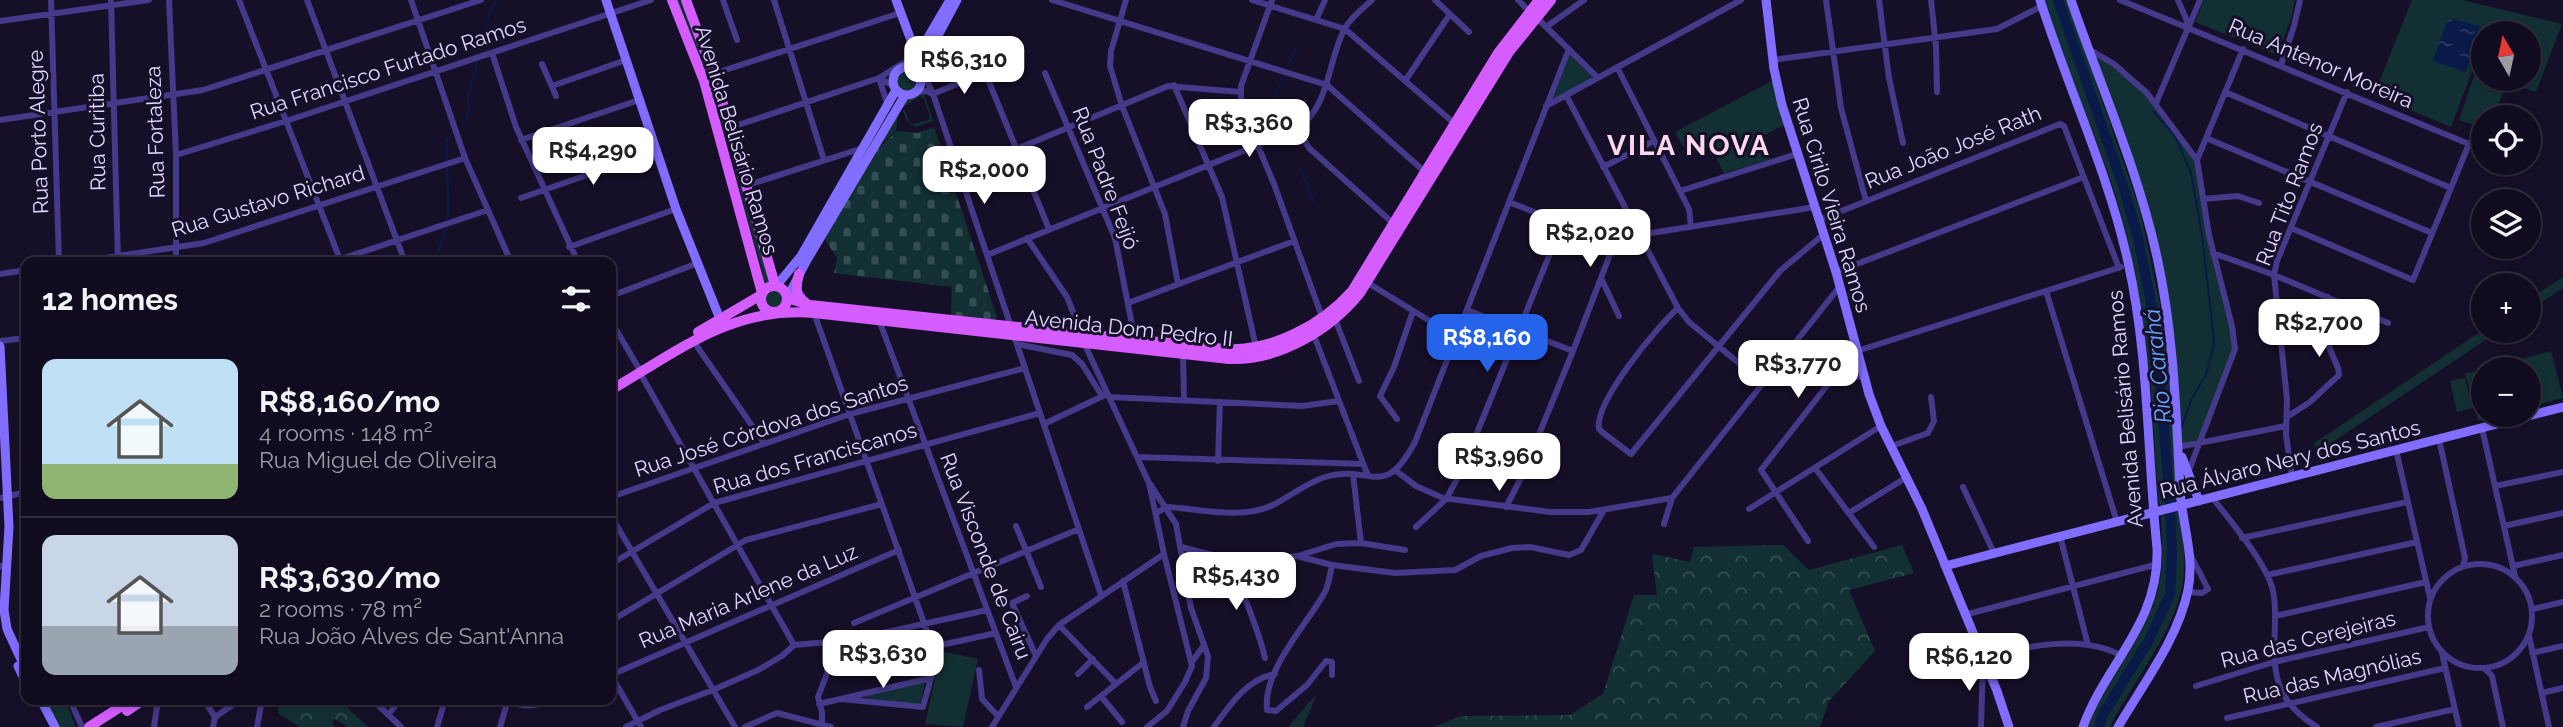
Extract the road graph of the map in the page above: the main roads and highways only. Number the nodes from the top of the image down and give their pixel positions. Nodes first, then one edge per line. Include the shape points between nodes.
1 (606, 0) edge
2 (672, 0) edge
3 (686, 0) edge
4 (896, 0) edge
5 (950, 0) edge
6 (957, 0) edge
7 (1539, 0) edge
8 (1551, 0) edge
9 (1766, 0) edge
10 (2071, 0) edge
11 (2041, 3) edge
12 (1532, 14) junction
13 (912, 68) junction
14 (898, 90) junction
15 (804, 258) junction
16 (799, 274) junction
17 (776, 285) junction
18 (761, 294) junction
19 (788, 298) junction
20 (812, 309) junction
21 (776, 312) junction
22 (720, 319) junction
23 (1014, 335) junction
24 (1083, 339) junction
25 (0, 344) edge
26 (639, 370) junction
27 (616, 381) edge
28 (616, 386) edge
29 (2563, 407) edge
30 (2178, 447) junction
31 (0, 471) edge
32 (3, 498) edge
33 (2199, 501) junction
34 (2179, 506) junction
35 (2159, 511) junction
36 (1, 566) edge
37 (1945, 566) junction
38 (0, 578) edge
39 (0, 622) edge
40 (21, 660) edge
41 (21, 673) edge
42 (37, 705) edge
43 (44, 705) edge
44 (123, 705) edge
45 (136, 705) edge
46 (48, 727) edge
47 (55, 727) edge
48 (89, 727) edge
49 (103, 727) edge
50 (2009, 727) edge
51 (2082, 727) edge
52 (2118, 727) edge

1 - 22 main road via 656,151
2 - 18 main road, Avenida Belisário Ramos via 704,82
3 - 17 main road, Avenida Belisário Ramos
4 - 13 main road
5 - 13 main road
6 - 13 main road
7 - 12 main road, Avenida Dom Pedro II
8 - 12 main road, Avenida Dom Pedro II
9 - 37 main road, Rua Cirilo Vieira Ramos via 1785,117 1836,272 1864,376 1881,426
10 - 30 main road via 2141,193 2157,255 2172,344
11 - 35 main road, Avenida Belisário Ramos via 2108,189 2142,340
12 - 24 main road, Avenida Dom Pedro II via 1498,52 1352,291 1322,317 1291,335 1256,347
12 - 24 main road, Avenida Dom Pedro II via 1368,283 1335,319 1282,349 1255,358 1183,354
13 - 14 main road via 896,72
13 - 14 main road via 920,84 915,92
14 - 15 main road
14 - 15 main road
15 - 16 main road
15 - 17 main road
16 - 19 main road
16 - 20 main road via 797,295
17 - 18 main road
17 - 19 main road
18 - 21 main road via 764,307
18 - 22 main road
19 - 20 main road, Avenida Dom Pedro II
19 - 21 main road via 786,306
20 - 21 main road, Avenida Dom Pedro II
20 - 23 main road, Avenida Dom Pedro II
20 - 23 main road, Avenida Dom Pedro II
21 - 26 main road, Avenida Dom Pedro II via 725,325
22 - 26 main road
23 - 24 main road, Avenida Dom Pedro II
25 - 32 main road
26 - 27 main road
26 - 28 main road
29 - 33 main road, Rua Álvaro Nery dos Santos
30 - 33 main road
30 - 34 main road
31 - 32 main road
32 - 36 main road
32 - 40 main road via 9,534 5,620
33 - 34 main road, Rua Álvaro Nery dos Santos
34 - 35 main road, Rua Álvaro Nery dos Santos
34 - 52 main road via 2189,552 2188,592 2168,643
35 - 37 main road, Rua Álvaro Nery dos Santos
35 - 51 main road, Avenida Belisário Ramos via 2158,564 2148,609
36 - 38 main road
37 - 50 main road, Rua Cirilo Vieira Ramos
39 - 41 main road
42 - 46 main road
43 - 47 main road
44 - 48 main road
45 - 49 main road

